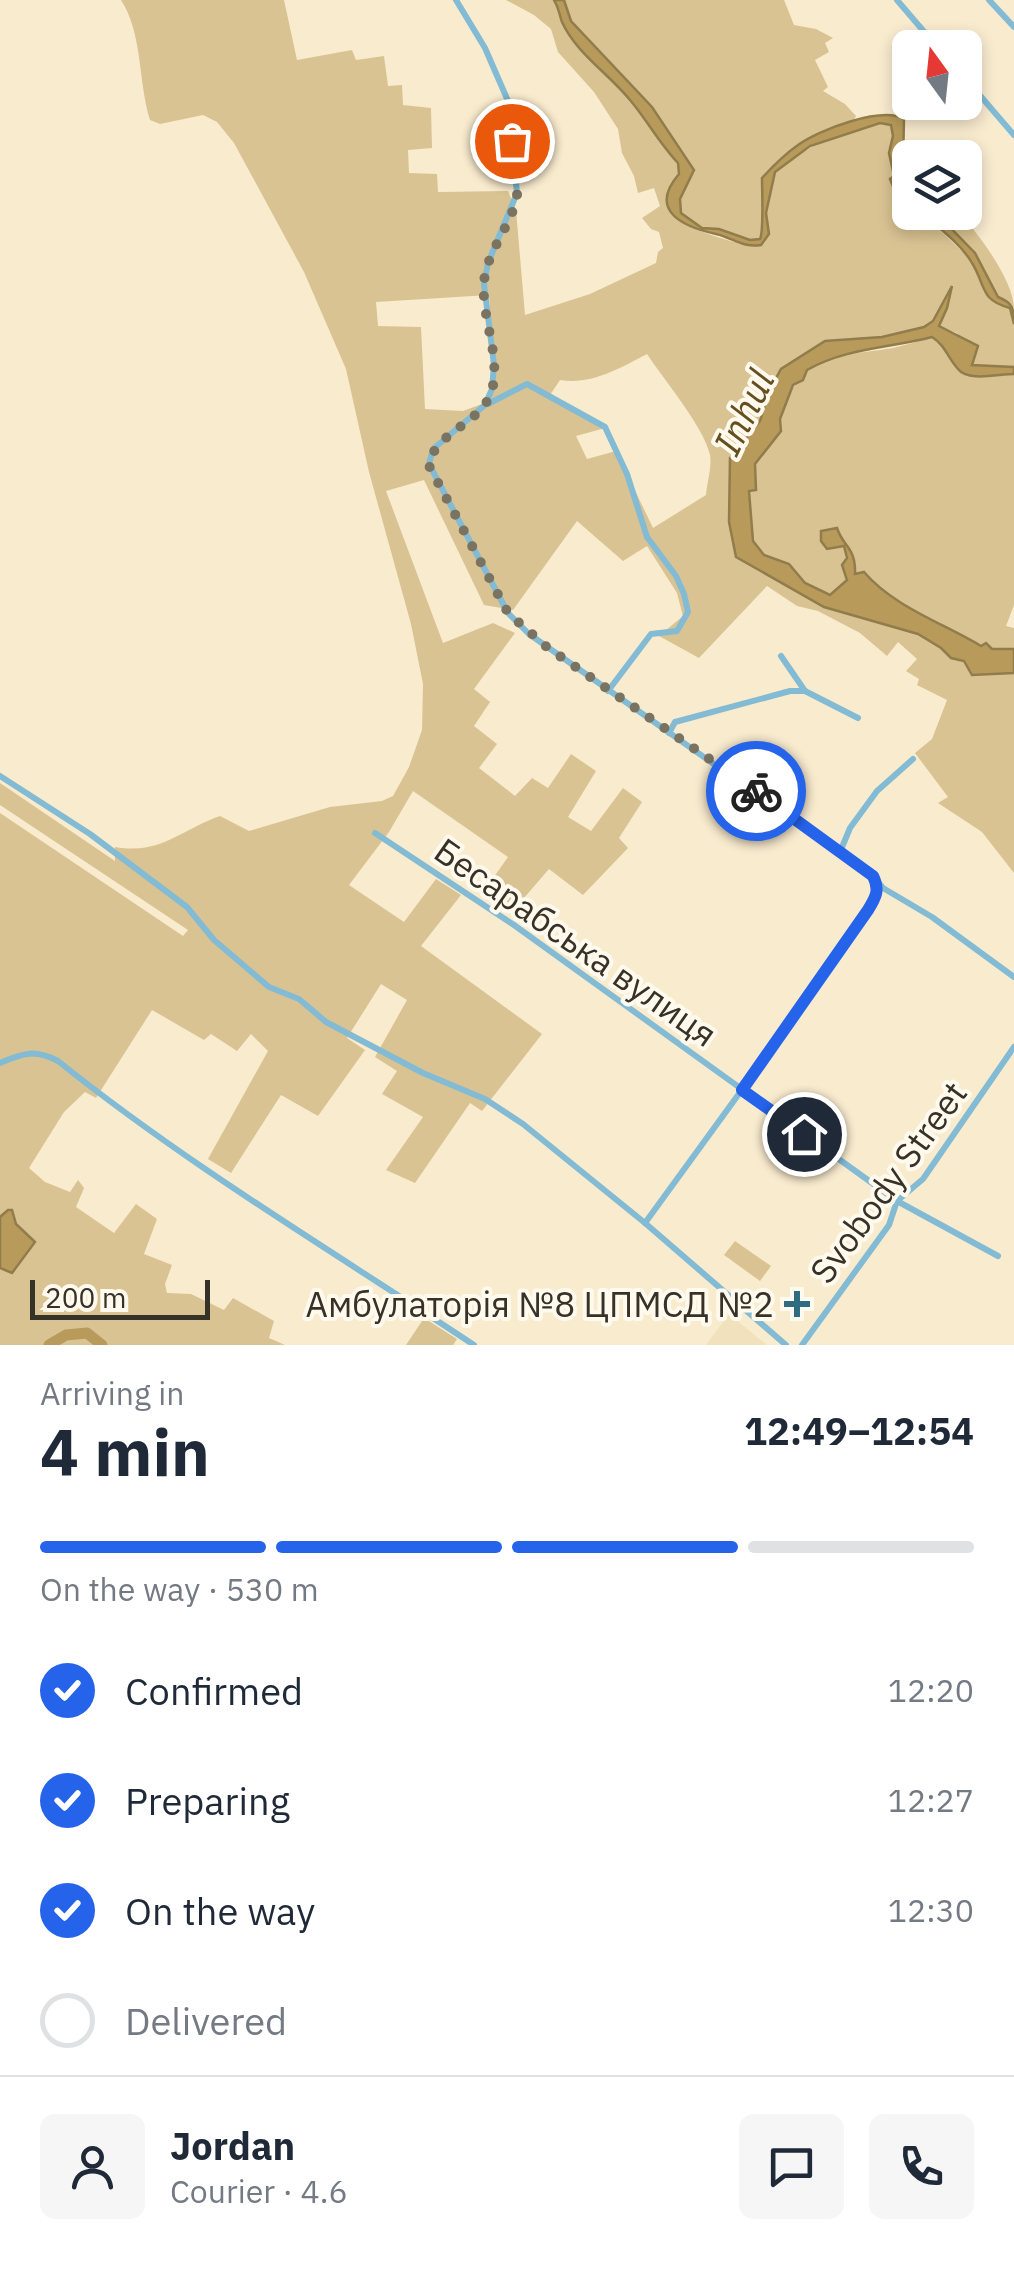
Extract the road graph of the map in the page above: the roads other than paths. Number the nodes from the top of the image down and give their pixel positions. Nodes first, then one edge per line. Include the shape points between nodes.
1 (456, 0) edge
2 (897, 0) edge
3 (990, 0) edge
4 (1014, 27) edge
5 (923, 30) edge
6 (982, 98) edge
7 (1014, 135) edge
8 (485, 405) junction
9 (781, 656) dead end
10 (805, 691) junction
11 (608, 692) junction
12 (858, 718) dead end
13 (668, 733) junction
14 (912, 760) dead end
15 (0, 776) edge
16 (375, 834) dead end
17 (840, 852) junction
18 (873, 876) junction
19 (1014, 977) edge
20 (1014, 1046) edge
21 (0, 1063) edge
22 (742, 1090) junction
23 (897, 1201) junction
24 (645, 1223) junction
25 (998, 1256) dead end
26 (474, 1345) edge
27 (786, 1345) edge
28 (802, 1345) edge

1 - 8 street via 508,101 516,170 517,193 484,284 494,365
2 - 5 street
3 - 4 street
6 - 7 street
8 - 11 street via 433,450 428,464 508,613
8 - 11 street via 527,384 605,427 647,537 684,594 688,612 677,631 651,634
9 - 10 street
10 - 12 street
10 - 13 street via 675,722
11 - 13 street
13 - 17 street
14 - 17 street via 877,791
15 - 24 street via 186,907 269,987 299,999 326,1022 485,1098
16 - 22 street, Бесарабська вулиця
17 - 18 street
18 - 19 street
18 - 22 street via 878,893 868,910
20 - 23 street, Svobody Street via 923,1179
21 - 26 street via 25,1052 58,1061 204,1171
22 - 23 street, Бесарабська вулиця
22 - 24 street
23 - 25 street, Бесарабська вулиця
23 - 28 street, Svobody Street via 889,1225
24 - 27 street

